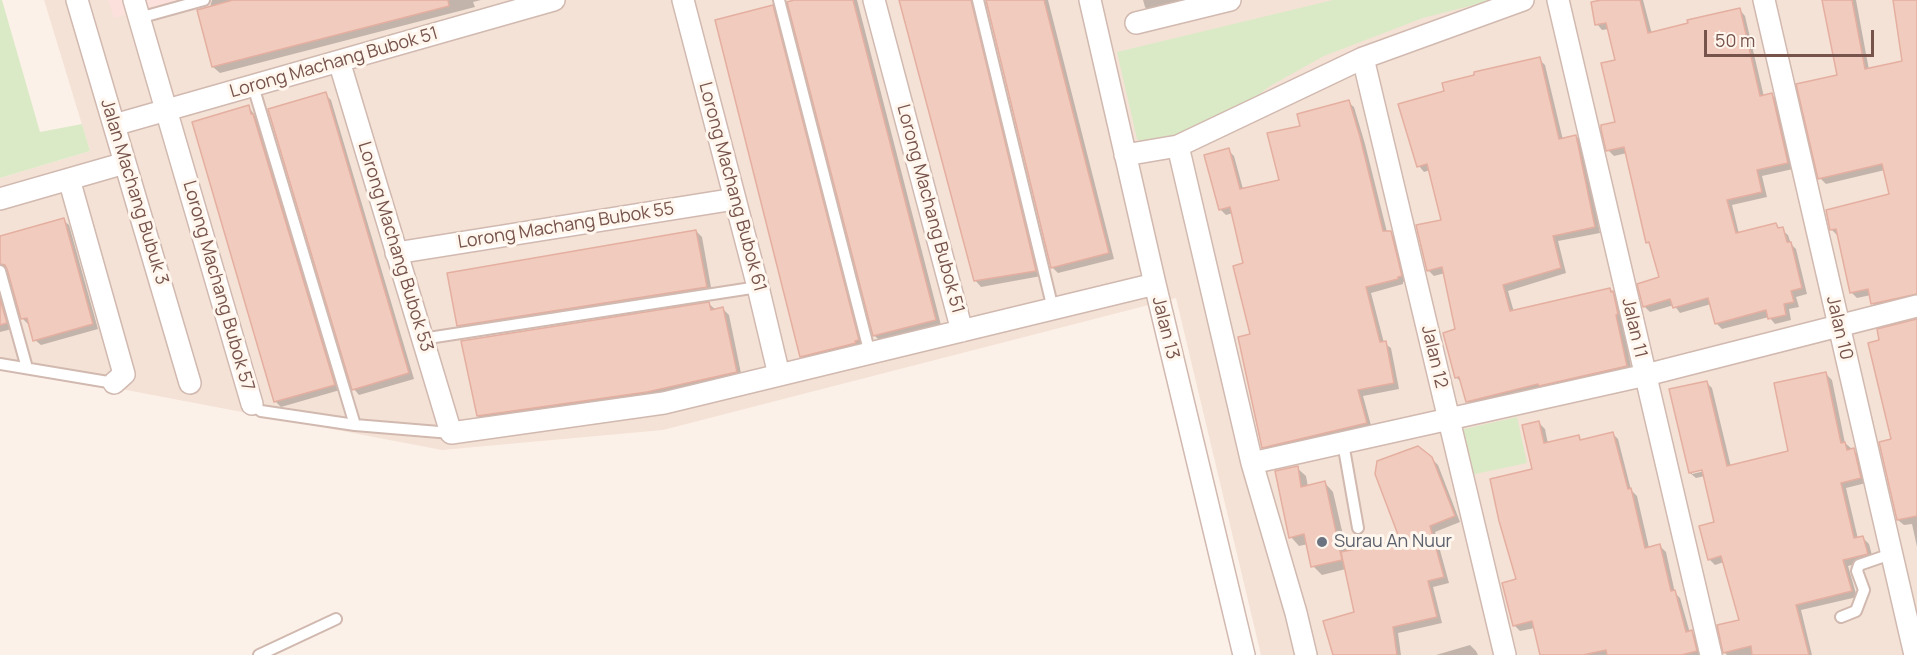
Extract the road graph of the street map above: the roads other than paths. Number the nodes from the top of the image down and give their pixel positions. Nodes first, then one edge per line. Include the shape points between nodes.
1 (77, 0) edge
2 (204, 0) edge
3 (554, 0) edge
4 (683, 0) edge
5 (779, 0) edge
6 (874, 0) edge
7 (978, 0) edge
8 (1090, 0) edge
9 (1230, 0) edge
10 (1523, 0) edge
11 (1558, 0) edge
12 (1764, 0) edge
13 (137, 9) edge
14 (1136, 23) dead end
15 (1363, 58) junction
16 (339, 61) junction
17 (253, 86) junction
18 (167, 110) junction
19 (114, 125) junction
20 (1178, 147) junction
21 (1125, 155) junction
22 (125, 163) junction
23 (69, 179) junction
24 (0, 199) edge
25 (735, 199) junction
26 (396, 253) junction
27 (0, 271) edge
28 (1155, 284) junction
29 (758, 287) junction
30 (1917, 306) edge
31 (1053, 309) junction
32 (1839, 327) junction
33 (962, 331) junction
34 (422, 339) junction
35 (870, 354) junction
36 (0, 364) edge
37 (27, 368) junction
38 (779, 375) junction
39 (1646, 375) junction
40 (114, 383) joint
41 (190, 383) dead end
42 (252, 404) joint
43 (1449, 419) junction
44 (355, 425) junction
45 (451, 433) junction
46 (1342, 443) junction
47 (1252, 463) junction
48 (1358, 528) dead end
49 (1891, 554) junction
50 (1841, 617) dead end
51 (336, 619) dead end
52 (260, 655) edge
53 (1244, 655) edge
54 (1306, 655) edge
55 (1504, 655) edge
56 (1711, 655) edge
57 (1915, 655) edge

1 - 19 street, Jalan Machang Bubuk 3
2 - 13 lane
3 - 16 street, Lorong Machang Bubok 51
4 - 25 street, Lorong Machang Bubok 61
5 - 35 lane
6 - 33 street, Lorong Machang Bubok 51
7 - 31 lane
8 - 21 street, Jalan 13
9 - 14 street
10 - 15 street
11 - 39 street, Jalan 11
12 - 32 street, Jalan 10
13 - 18 street, Lorong Machang Bubok 57
15 - 20 street
15 - 43 street, Jalan 12
16 - 17 street, Lorong Machang Bubok 51
16 - 26 street, Lorong Machang Bubok 53
17 - 18 street, Lorong Machang Bubok 51
17 - 44 lane
18 - 19 street, Lorong Machang Bubok 51
18 - 42 street, Lorong Machang Bubok 57
19 - 22 street, Jalan Machang Bubuk 3
20 - 21 street
20 - 47 street
21 - 28 street, Jalan 13
22 - 23 street
22 - 41 street, Jalan Machang Bubuk 3
23 - 24 street
23 - 40 street via 124,374
25 - 26 street, Lorong Machang Bubok 55
25 - 29 street, Lorong Machang Bubok 61
26 - 34 street, Lorong Machang Bubok 53
27 - 37 lane
28 - 31 street, Lorong Machang Bubok 51
28 - 53 street, Jalan 13
29 - 34 lane
29 - 38 street, Lorong Machang Bubok 61
30 - 32 street
31 - 33 street, Lorong Machang Bubok 51
32 - 39 street
32 - 49 street, Jalan 10
33 - 35 street, Lorong Machang Bubok 57
34 - 45 street, Lorong Machang Bubok 53
35 - 38 street, Lorong Machang Bubok 57
36 - 37 lane
37 - 40 lane
38 - 45 street, Lorong Machang Bubok 57 via 664,403
39 - 43 street
39 - 56 street, Jalan 11
42 - 44 lane, Lorong Machang Bubok 57 via 261,411
43 - 46 street
43 - 55 street, Jalan 12
44 - 45 lane, Lorong Machang Bubok 57
46 - 47 street
46 - 48 lane
47 - 54 street
49 - 50 lane via 1859,565 1857,571 1864,590 1856,611
49 - 57 street, Jalan 10
51 - 52 lane

